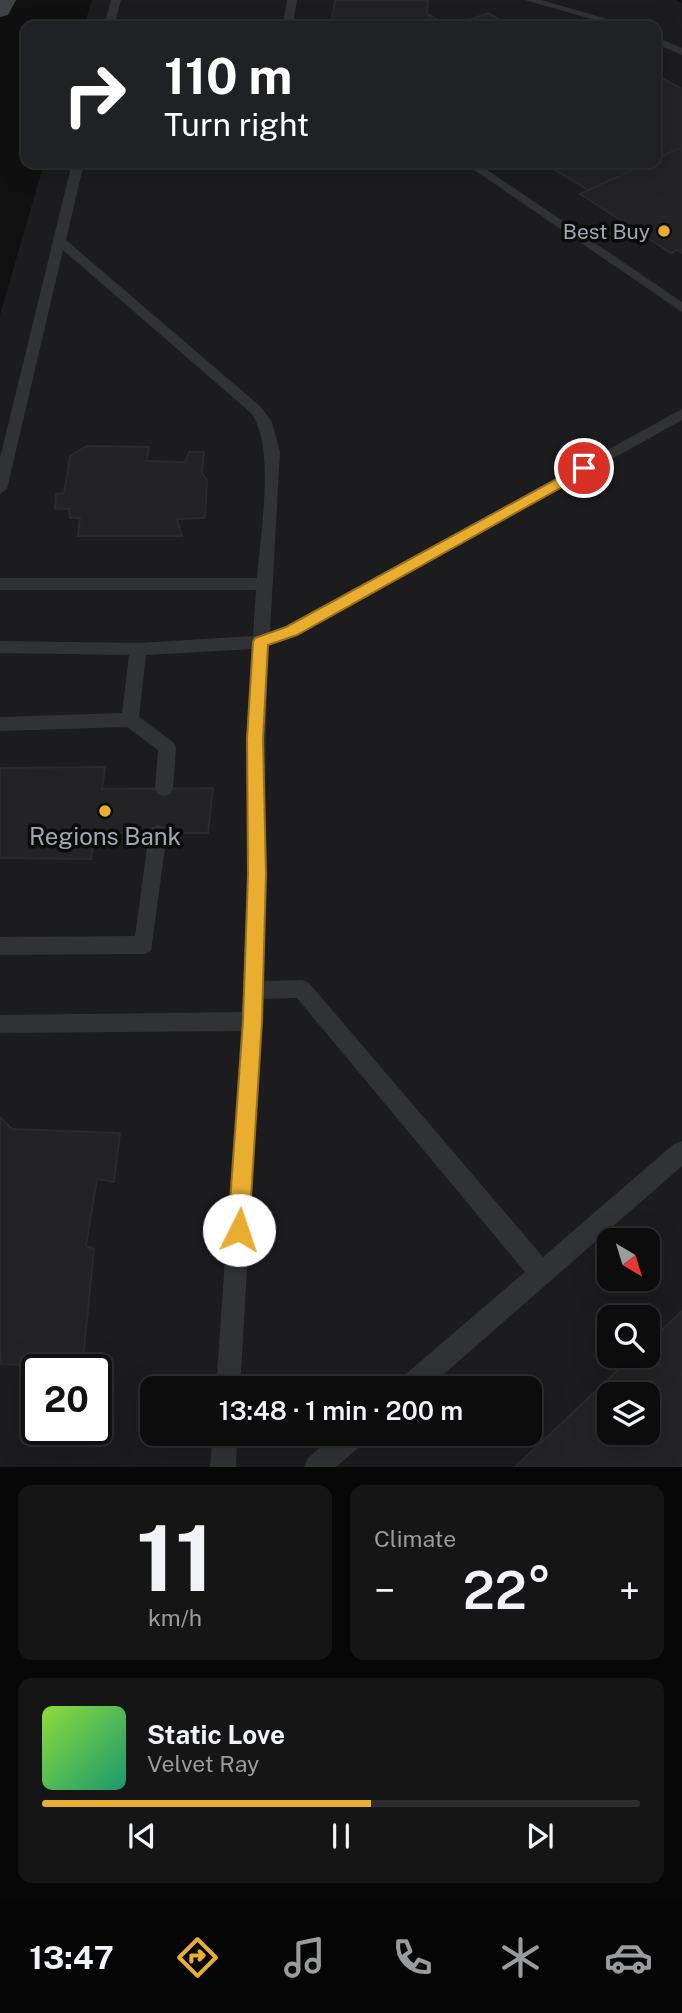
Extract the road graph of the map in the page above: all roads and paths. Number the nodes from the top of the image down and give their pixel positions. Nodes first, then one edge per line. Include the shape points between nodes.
1 (5, 0) edge
2 (116, 0) edge
3 (292, 0) edge
4 (530, 0) edge
5 (0, 10) edge
6 (110, 21) edge
7 (290, 21) edge
8 (608, 21) edge
9 (661, 42) edge
10 (682, 52) edge
11 (77, 168) edge
12 (477, 168) edge
13 (60, 241) junction
14 (682, 308) edge
15 (682, 414) edge
16 (0, 489) edge
17 (0, 584) edge
18 (265, 584) junction
19 (260, 642) junction
20 (0, 647) edge
21 (138, 649) junction
22 (130, 720) junction
23 (0, 724) edge
24 (164, 789) dead end
25 (158, 833) dead end
26 (0, 946) edge
27 (253, 990) junction
28 (253, 1021) junction
29 (0, 1024) edge
30 (682, 1152) edge
31 (541, 1273) junction
32 (229, 1376) edge
33 (423, 1376) edge
34 (224, 1446) edge
35 (341, 1446) edge
36 (223, 1467) edge
37 (317, 1467) edge

1 - 5 main road
2 - 6 lane
3 - 7 lane
4 - 8 lane
9 - 10 lane
11 - 13 lane
12 - 14 lane
13 - 16 lane
13 - 18 lane via 265,422 273,452
15 - 19 lane via 291,631
17 - 18 lane
18 - 19 lane
19 - 21 lane
19 - 27 lane
20 - 21 lane
21 - 22 lane
22 - 23 lane
22 - 24 lane via 167,747
25 - 26 lane via 144,945
27 - 28 lane
27 - 31 lane via 302,989
28 - 29 lane
28 - 32 lane
30 - 31 lane
31 - 33 lane
34 - 36 lane
35 - 37 lane

